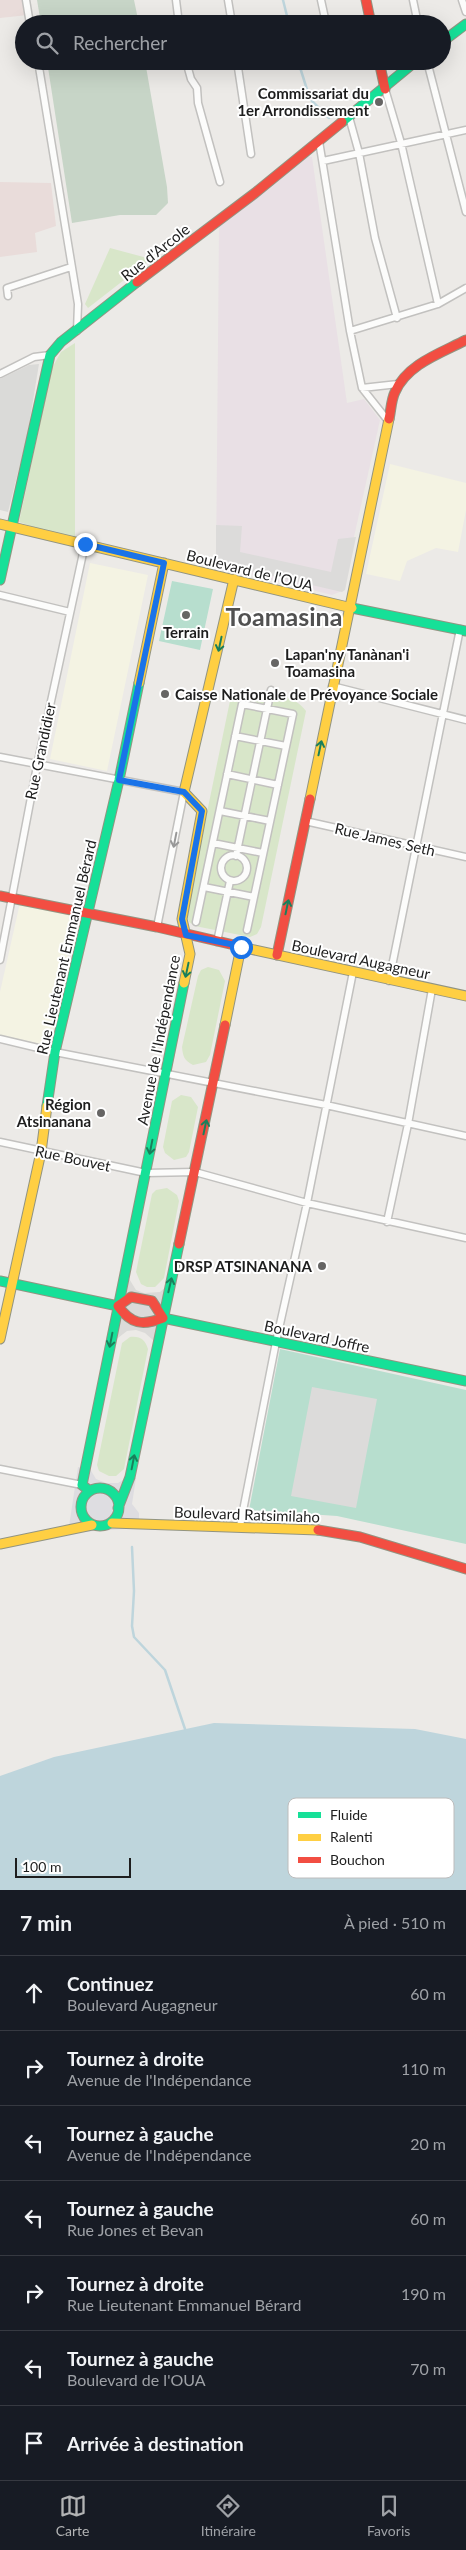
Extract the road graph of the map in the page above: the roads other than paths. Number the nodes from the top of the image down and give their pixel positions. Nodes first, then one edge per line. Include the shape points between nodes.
1 (26, 0) edge
2 (176, 0) edge
3 (228, 0) edge
4 (321, 0) edge
5 (366, 0) edge
6 (413, 0) edge
7 (462, 0) edge
8 (466, 12) edge
9 (28, 15) edge
10 (178, 15) edge
11 (230, 15) edge
12 (324, 15) edge
13 (369, 15) edge
14 (416, 15) edge
15 (466, 24) edge
16 (451, 35) edge
17 (39, 70) edge
18 (190, 70) edge
19 (238, 70) edge
20 (381, 70) edge
21 (406, 70) edge
22 (429, 70) edge
23 (384, 89) junction
24 (349, 117) junction
25 (466, 130) edge
26 (446, 133) junction
27 (319, 141) junction
28 (401, 143) junction
29 (359, 153) junction
30 (251, 154) dead end
31 (323, 161) junction
32 (220, 182) dead end
33 (466, 212) edge
34 (71, 267) junction
35 (466, 288) edge
36 (8, 296) dead end
37 (438, 304) junction
38 (397, 318) junction
39 (350, 331) junction
40 (77, 332) junction
41 (466, 340) edge
42 (50, 355) junction
43 (0, 374) edge
44 (398, 384) junction
45 (362, 388) junction
46 (389, 422) junction
47 (0, 524) edge
48 (11, 527) junction
49 (85, 544) junction
50 (164, 563) junction
51 (234, 579) junction
52 (0, 580) edge
53 (0, 595) edge
54 (350, 607) junction
55 (70, 612) junction
56 (463, 630) edge
57 (332, 686) junction
58 (271, 690) dead end
59 (267, 709) junction
60 (442, 715) junction
61 (466, 720) edge
62 (235, 736) junction
63 (261, 741) junction
64 (286, 746) junction
65 (0, 758) edge
66 (37, 766) junction
67 (227, 774) junction
68 (119, 780) junction
69 (252, 780) junction
70 (278, 785) junction
71 (184, 792) junction
72 (220, 811) junction
73 (245, 816) junction
74 (270, 821) junction
75 (305, 821) junction
76 (213, 843) junction
77 (415, 846) junction
78 (238, 848) junction
79 (263, 853) junction
80 (236, 856) junction
81 (466, 857) edge
82 (230, 880) junction
83 (204, 887) junction
84 (228, 892) junction
85 (0, 896) edge
86 (254, 897) junction
87 (12, 899) junction
88 (87, 913) junction
89 (196, 922) dead end
90 (157, 927) junction
91 (247, 930) dead end
92 (186, 935) junction
93 (217, 942) junction
94 (246, 948) junction
95 (277, 955) junction
96 (0, 960) edge
97 (353, 972) junction
98 (389, 981) junction
99 (432, 989) junction
100 (466, 996) edge
101 (0, 1039) edge
102 (55, 1052) junction
103 (165, 1074) junction
104 (214, 1084) junction
105 (326, 1105) junction
106 (408, 1124) junction
107 (466, 1136) edge
108 (0, 1142) edge
109 (41, 1152) junction
110 (195, 1172) junction
111 (146, 1173) junction
112 (307, 1203) junction
113 (387, 1222) junction
114 (466, 1236) edge
115 (0, 1282) edge
116 (12, 1284) junction
117 (118, 1306) junction
118 (163, 1318) junction
119 (0, 1338) edge
120 (276, 1342) junction
121 (466, 1382) edge
122 (0, 1469) edge
123 (82, 1485) junction
124 (90, 1491) junction
125 (118, 1508) junction
126 (112, 1523) junction
127 (92, 1524) junction
128 (240, 1526) junction
129 (0, 1544) edge
130 (466, 1569) edge

1 - 9 street
2 - 10 street
3 - 11 street
4 - 12 street
5 - 13 main road
6 - 14 street
7 - 8 street
15 - 16 main road
17 - 34 street
18 - 32 street
19 - 30 street
20 - 23 main road
21 - 23 main road, Rue d'Arcole
22 - 26 street
23 - 24 main road, Rue d'Arcole
23 - 28 street
24 - 27 main road, Rue d'Arcole
24 - 29 street
25 - 26 street
26 - 28 street
26 - 33 street
27 - 31 street
27 - 40 main road, Rue d'Arcole via 158,264
28 - 29 street
28 - 37 street
29 - 31 street
29 - 38 street via 375,238
31 - 39 street
34 - 36 street via 6,288
34 - 40 street via 78,304
35 - 37 street
37 - 38 street
38 - 39 street
39 - 45 street
40 - 42 main road, Rue d'Arcole via 61,342
41 - 44 main road via 412,369
42 - 43 street via 34,358
42 - 48 main road
44 - 45 street
44 - 46 main road
45 - 46 street
46 - 54 main road
47 - 48 main road, Boulevard de l'OUA
48 - 49 main road, Boulevard de l'OUA
48 - 52 main road
49 - 50 main road, Boulevard de l'OUA
49 - 55 street, Rue Grandidier
50 - 51 main road, Boulevard de l'OUA
50 - 68 main road, Rue Lieutenant Emmanuel Bérard
51 - 54 main road, Boulevard de l'OUA
51 -> 71 main road
53 - 55 street
54 - 56 main road, Boulevard de l'OUA
54 - 57 main road
55 - 66 street, Rue Grandidier
56 - 60 street
57 - 60 street
75 -> 57 main road
58 - 59 street
59 - 62 street via 242,704
59 - 63 street
59 - 64 street via 293,714
60 - 61 street
60 - 77 street
62 - 63 street
62 - 67 street
63 - 64 street
63 - 69 street
64 - 70 street
65 - 66 street
66 - 68 street
66 - 87 street, Rue Grandidier
67 - 69 street
67 - 72 street
68 - 71 street
68 - 88 main road, Rue Lieutenant Emmanuel Bérard
69 - 70 street
69 - 73 street
70 - 74 street
71 -> 90 street
71 - 92 main road, Avenue de l'Indépendance via 202,811 182,919
72 - 73 street
72 - 76 street
73 - 74 street
73 - 78 street
74 - 79 street
75 - 77 street, Rue James Seth
95 -> 75 main road
76 - 78 street
76 - 83 street
77 - 81 street, Rue James Seth
77 - 98 street
78 - 79 street
78 - 80 street
79 - 86 street
80 - 82 street via 228,857 222,863 224,876
80 - 82 street via 246,863 246,872 240,879
82 - 84 street
83 - 84 street
83 - 89 street
84 - 86 street
84 - 93 street
85 - 87 main road, Boulevard Augagneur
86 - 91 street
87 - 88 main road, Boulevard Augagneur
87 - 96 street, Rue Grandidier
88 - 90 main road, Boulevard Augagneur
88 - 102 main road, Rue Lieutenant Emmanuel Bérard
90 - 92 main road, Boulevard Augagneur
92 - 93 main road, Boulevard Augagneur
92 -> 103 main road, Avenue de l'Indépendance via 190,954
93 - 94 main road, Boulevard Augagneur
94 - 95 main road, Boulevard Augagneur
94 - 104 main road
95 - 97 main road, Boulevard Augagneur
97 - 98 main road, Boulevard Augagneur
97 - 105 street
98 - 99 main road, Boulevard Augagneur
99 - 100 main road, Boulevard Augagneur
99 - 106 street
101 - 102 street
102 - 103 street
102 - 109 main road, Rue Lieutenant Emmanuel Bérard
103 - 104 street
103 -> 111 main road, Avenue de l'Indépendance
104 - 105 street
110 -> 104 main road
105 - 106 street
105 - 112 street
106 - 107 street
106 - 113 street
108 - 109 street, Rue Bouvet
109 - 111 street, Rue Bouvet
109 - 116 main road, Rue Lieutenant Emmanuel Bérard
110 - 111 street, Rue Bouvet
110 - 112 street, Rue Bouvet
118 -> 110 main road
111 - 117 main road, Avenue de l'Indépendance
112 - 113 street, Rue Bouvet
112 - 120 street
113 - 114 street, Rue Bouvet
115 - 116 main road
116 - 117 main road
116 - 119 main road, Rue Lieutenant Emmanuel Bérard
117 - 118 main road via 127,1319 138,1325 151,1324
117 - 118 main road via 131,1297 144,1297 155,1303
117 -> 123 main road, Avenue de l'Indépendance
118 - 120 main road, Boulevard Joffre
125 -> 118 main road via 130,1477
120 - 121 main road, Boulevard Joffre
120 - 128 street
122 - 123 street
123 - 124 main road
124 - 125 main road via 108,1490 116,1497
124 - 127 main road via 81,1506 84,1517
125 - 126 main road via 119,1513
126 - 127 main road via 103,1526
126 - 128 main road, Boulevard Ratsimilaho
127 - 129 main road
128 - 130 main road, Boulevard Ratsimilaho via 287,1527 360,1537

